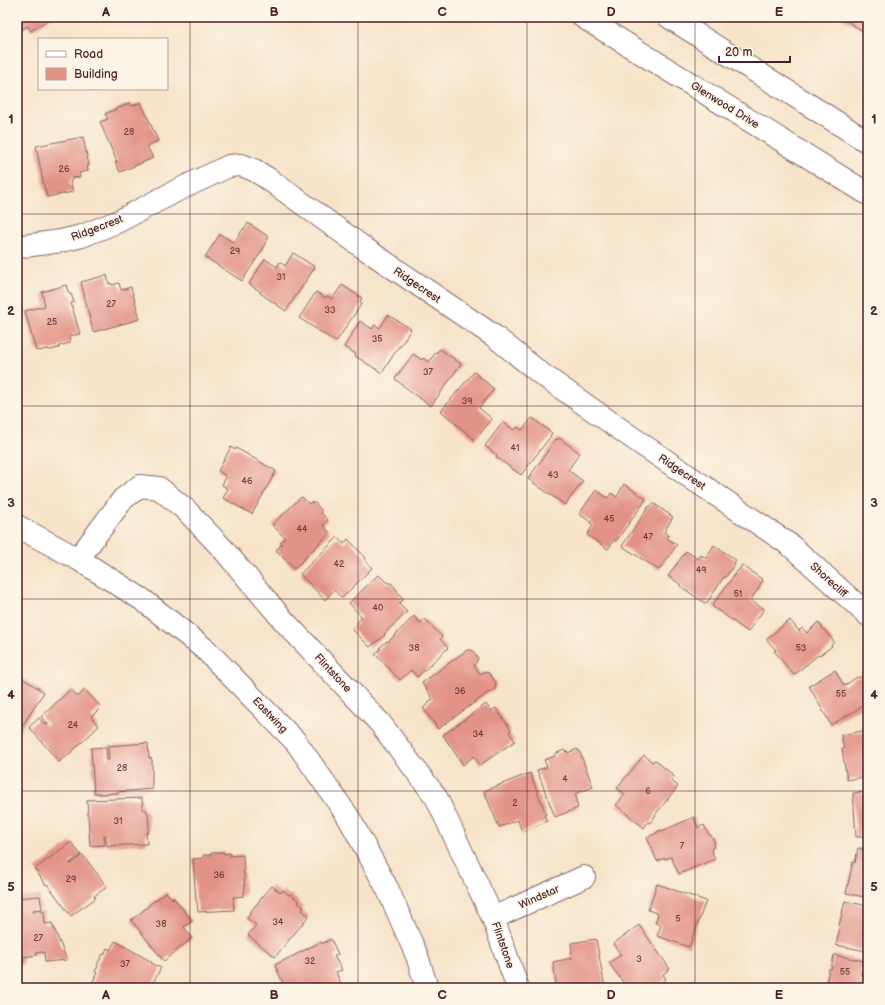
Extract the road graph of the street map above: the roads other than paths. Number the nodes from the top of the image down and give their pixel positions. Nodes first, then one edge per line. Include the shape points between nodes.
1 (583, 17) edge
2 (669, 17) edge
3 (868, 142) edge
4 (868, 194) edge
5 (17, 247) edge
6 (17, 526) edge
7 (790, 545) joint
8 (78, 559) junction
9 (868, 615) edge
10 (584, 877) dead end
11 (493, 918) junction
12 (427, 988) edge
13 (518, 988) edge

1 - 4 street, Glenwood Drive
2 - 3 street
5 - 7 street, Ridgecrest via 82,236 119,221 229,166 241,165 254,170 494,336 540,373 637,441
6 - 8 street, Eastwing
7 - 9 street, Shorecliff
8 - 11 street, Flintstone via 123,499 140,486 159,488 186,510 284,621 385,729 436,797
8 - 12 street, Eastwing via 143,600 206,650 296,742 348,818 388,890 417,956
10 - 11 street, Windstar
11 - 13 street, Flintstone

